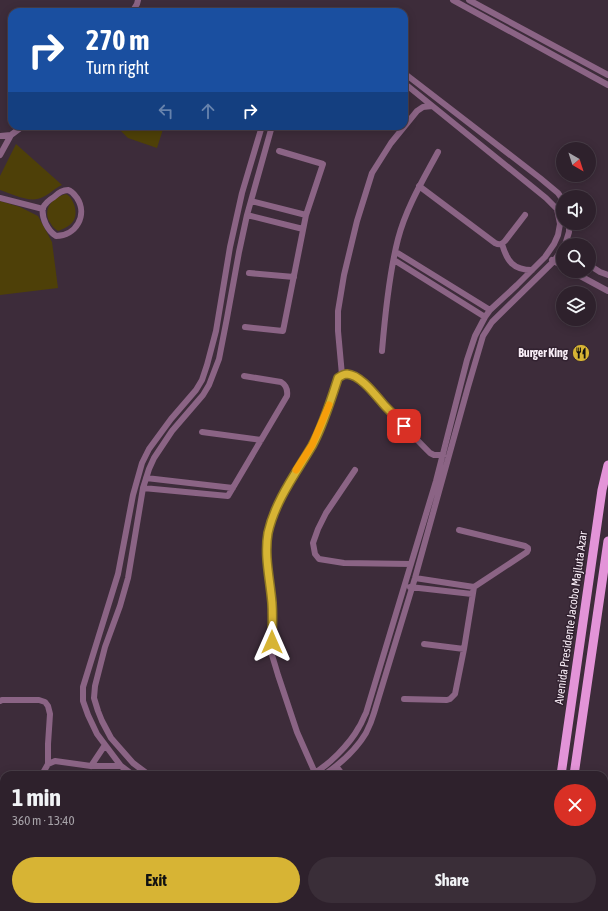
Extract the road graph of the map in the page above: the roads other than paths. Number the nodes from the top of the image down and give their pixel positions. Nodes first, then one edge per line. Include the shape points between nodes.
1 (453, 0) edge
2 (469, 0) edge
3 (608, 75) edge
4 (408, 76) edge
5 (608, 85) edge
6 (408, 86) edge
7 (432, 106) junction
8 (408, 121) edge
9 (18, 130) edge
10 (261, 130) edge
11 (271, 130) edge
12 (401, 130) edge
13 (11, 135) junction
14 (0, 136) edge
15 (279, 151) dead end
16 (438, 152) dead end
17 (0, 155) edge
18 (419, 186) junction
19 (556, 191) edge
20 (0, 198) edge
21 (251, 201) junction
22 (43, 209) junction
23 (247, 215) junction
24 (306, 215) junction
25 (525, 215) dead end
26 (303, 229) junction
27 (502, 244) junction
28 (554, 244) joint
29 (396, 252) junction
30 (545, 257) junction
31 (556, 258) edge
32 (394, 260) junction
33 (554, 261) junction
34 (596, 269) edge
35 (532, 270) junction
36 (599, 271) junction
37 (249, 273) dead end
38 (608, 275) edge
39 (294, 277) junction
40 (583, 278) edge
41 (592, 283) junction
42 (608, 291) edge
43 (490, 310) junction
44 (485, 317) junction
45 (245, 327) dead end
46 (382, 351) dead end
47 (342, 375) junction
48 (244, 376) dead end
49 (202, 432) dead end
50 (261, 440) junction
51 (443, 455) junction
52 (608, 465) edge
53 (355, 470) dead end
54 (146, 478) junction
55 (143, 488) junction
56 (232, 488) junction
57 (459, 530) dead end
58 (608, 541) edge
59 (411, 564) junction
60 (416, 578) junction
61 (404, 586) junction
62 (412, 587) junction
63 (474, 587) junction
64 (472, 594) junction
65 (424, 644) dead end
66 (464, 649) junction
67 (404, 699) dead end
68 (0, 701) edge
69 (105, 745) junction
70 (48, 764) junction
71 (92, 766) junction
72 (121, 766) junction
73 (336, 766) junction
74 (44, 771) edge
75 (127, 771) edge
76 (144, 771) edge
77 (313, 771) edge
78 (318, 771) edge
79 (329, 771) edge
80 (340, 771) edge
81 (562, 771) edge
82 (575, 771) edge

1 - 5 street
2 - 3 street
4 - 19 street
6 - 7 street
7 - 8 street via 416,111
7 - 28 street via 552,203 557,209 560,224
9 - 13 street
10 - 69 street via 242,193 216,331 207,365 196,390 171,419 142,463 133,495 118,574 82,687 88,715
11 - 21 street
12 - 47 street via 372,173 357,221 338,311
13 - 14 street
13 - 17 street
15 - 24 street via 323,164
16 - 18 street
18 - 27 street via 495,243
18 - 29 street
20 - 22 street
21 - 23 street
21 - 24 street
22 - 22 street via 45,222 56,236 72,230 80,220 80,203 68,190 62,191 47,202
23 - 26 street
23 - 54 street via 219,359 203,395 172,431 154,458
24 - 26 street
25 - 27 street
26 - 39 street
27 - 35 street via 508,259 517,268
28 - 30 street
29 - 32 street
29 - 43 street
30 - 33 street
30 - 35 street
31 - 33 street
32 - 44 street
32 - 46 street
33 - 60 street via 492,322 483,336
34 - 36 street
35 - 43 street
36 - 38 street
36 - 41 street
37 - 39 street
39 - 45 street via 283,331
40 - 41 street
41 - 42 street
43 - 44 street
44 - 51 street via 474,336
47 - 51 street via 353,376 362,382 430,453
47 - 77 street via 338,378 312,445 290,480 275,513 268,533 266,560 272,604 272,655
48 - 50 street via 281,382 285,384 288,392
49 - 50 street
50 - 56 street
51 - 59 street
52 - 81 main road, Avenida Presidente Jacobo Majluta Azar via 602,490
53 - 59 street via 318,529 313,543 315,554 319,559 344,563
54 - 55 street
54 - 56 street
55 - 56 street via 228,496
55 - 76 street via 128,578 98,669 94,698 111,738
57 - 63 street via 528,548 527,552
58 - 82 main road
59 - 61 street
60 - 62 street
60 - 63 street
61 - 62 street
61 - 78 street via 366,713 349,742 338,755
62 - 64 street
62 - 73 street via 366,733 351,753
63 - 64 street
64 - 66 street
65 - 66 street
66 - 67 street via 454,694 450,699
68 - 70 street via 45,702 50,714
69 - 71 street
69 - 72 street
70 - 71 street via 54,761
70 - 74 street
71 - 72 street
72 - 75 street
73 - 79 street
73 - 80 street

